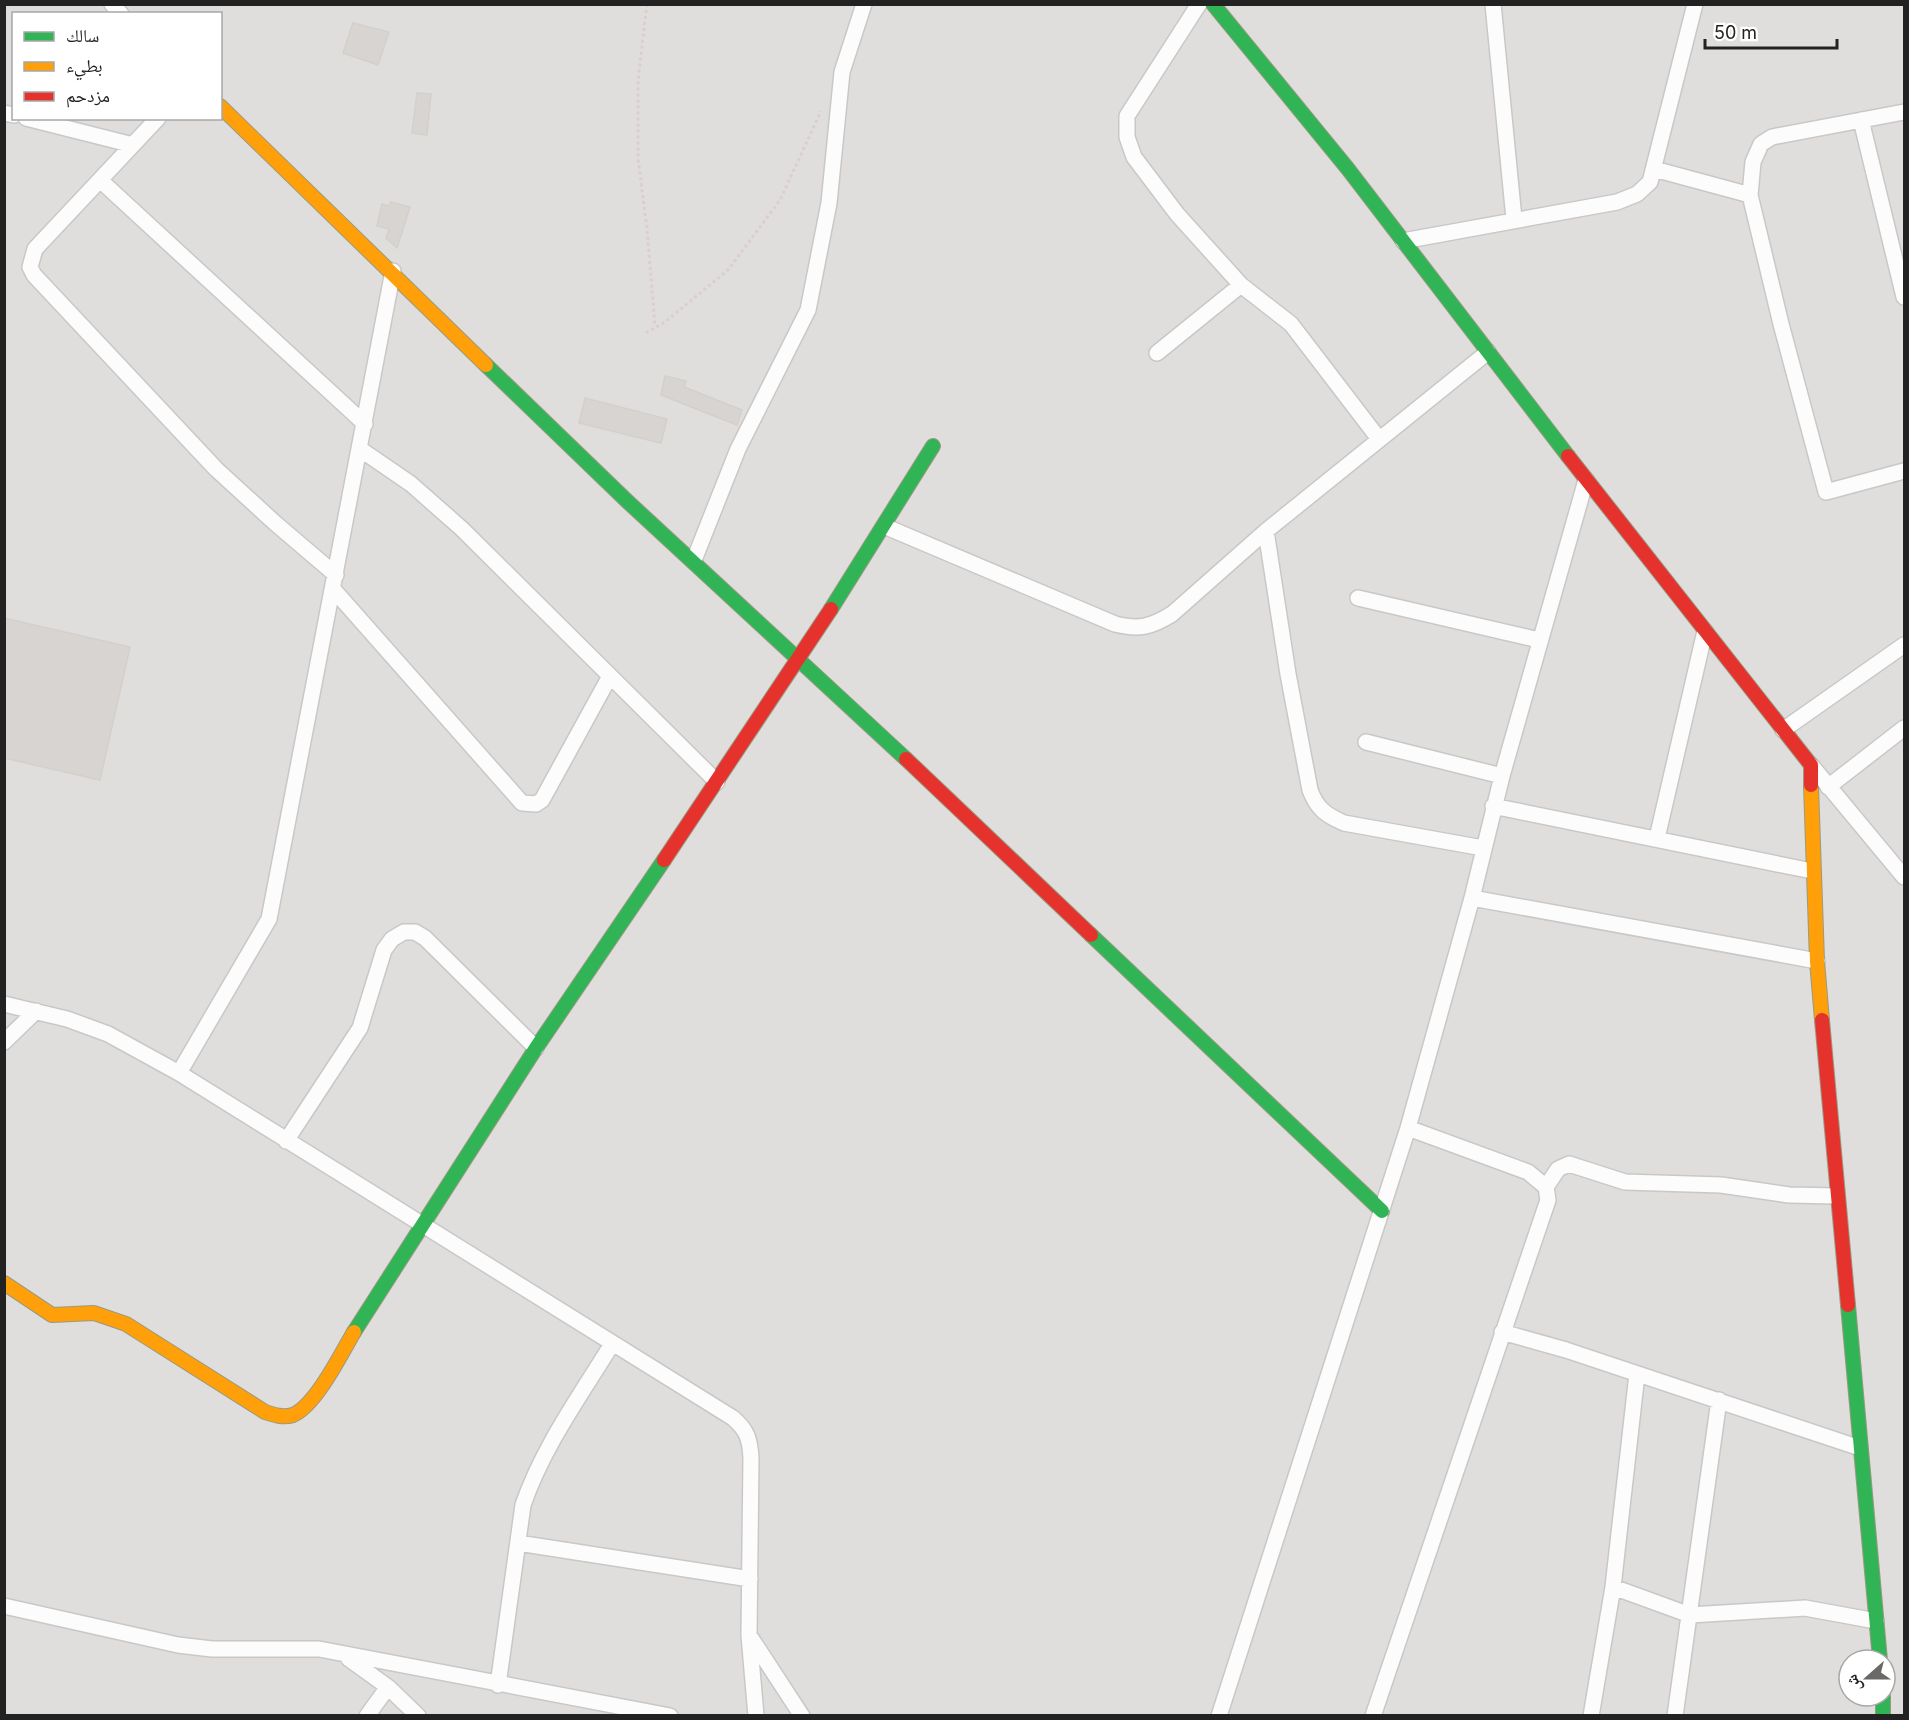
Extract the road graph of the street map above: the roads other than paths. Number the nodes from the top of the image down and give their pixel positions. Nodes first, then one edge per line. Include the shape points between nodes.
1 (864, 4) edge
2 (1199, 4) edge
3 (1213, 4) edge
4 (1493, 4) edge
5 (1695, 4) edge
6 (222, 108) edge
7 (1905, 112) edge
8 (34, 120) edge
9 (156, 120) edge
10 (1862, 120) junction
11 (133, 145) junction
12 (1654, 169) junction
13 (100, 180) junction
14 (1750, 195) junction
15 (1514, 219) junction
16 (1403, 241) junction
17 (393, 271) junction
18 (1241, 285) junction
19 (1905, 297) edge
20 (1488, 352) junction
21 (1156, 353) dead end
22 (365, 424) junction
23 (1379, 440) junction
24 (933, 446) dead end
25 (360, 449) junction
26 (1905, 471) edge
27 (1586, 480) junction
28 (884, 526) junction
29 (1266, 531) junction
30 (694, 560) junction
31 (335, 582) junction
32 (1358, 598) dead end
33 (1705, 631) junction
34 (1539, 640) junction
35 (1905, 645) edge
36 (800, 660) junction
37 (610, 676) junction
38 (1905, 728) edge
39 (1783, 730) junction
40 (1366, 742) dead end
41 (1811, 765) junction
42 (1502, 776) junction
43 (717, 782) junction
44 (1828, 787) junction
45 (1494, 806) junction
46 (1657, 838) junction
47 (1483, 848) junction
48 (1812, 871) junction
49 (1905, 877) edge
50 (1472, 898) junction
51 (1817, 961) junction
52 (4, 1004) edge
53 (36, 1011) junction
54 (4, 1042) edge
55 (536, 1048) junction
56 (179, 1073) junction
57 (1408, 1128) junction
58 (286, 1141) junction
59 (1546, 1187) junction
60 (1836, 1196) junction
61 (1382, 1211) junction
62 (423, 1227) junction
63 (4, 1283) edge
64 (1502, 1332) junction
65 (612, 1344) junction
66 (1637, 1374) junction
67 (1719, 1400) junction
68 (1860, 1448) junction
69 (518, 1543) junction
70 (750, 1579) junction
71 (1613, 1587) junction
72 (4, 1606) edge
73 (1690, 1615) junction
74 (1876, 1621) junction
75 (749, 1635) junction
76 (1879, 1648) edge
77 (344, 1655) junction
78 (498, 1685) junction
79 (388, 1687) junction
80 (367, 1716) edge
81 (418, 1716) edge
82 (670, 1716) edge
83 (756, 1716) edge
84 (802, 1716) edge
85 (1219, 1716) edge
86 (1373, 1716) edge
87 (1591, 1716) edge
88 (1675, 1716) edge

1 - 30 street via 842,72 829,203 808,310 742,438
2 - 18 street via 1127,116 1127,137 1134,157 1177,214
3 - 16 street
4 - 15 street
5 - 12 street
6 - 17 street
7 - 10 street
8 - 11 street
9 - 11 street
10 - 14 street via 1772,137 1761,144 1753,162
10 - 19 street
11 - 13 street
12 - 14 street
12 - 15 street via 1650,182 1637,194 1617,202
13 - 22 street
13 - 31 street via 35,249 30,267 34,275 216,469
14 - 26 street via 1826,492
15 - 16 street
16 - 20 street
17 - 22 street
17 - 30 street via 489,369
18 - 21 street
18 - 23 street via 1291,324
20 - 23 street
20 - 27 street
22 - 25 street
23 - 29 street
24 - 28 street
25 - 31 street
25 - 37 street via 411,484 462,529
27 - 33 street
27 - 34 street
28 - 29 street via 1115,624 1137,629 1155,625 1172,614
28 - 36 street
29 - 47 street via 1288,674 1316,806 1344,823
30 - 36 street
31 - 37 street via 522,803 536,804 542,800
31 - 56 street via 269,919
32 - 34 street
33 - 39 street
33 - 46 street
34 - 42 street
35 - 39 street
36 - 43 street
36 - 61 street
37 - 43 street
38 - 44 street
39 - 41 street
40 - 42 street
41 - 44 street
41 - 48 street
42 - 45 street
43 - 55 street
44 - 49 street
45 - 46 street
45 - 47 street
46 - 48 street
47 - 50 street
48 - 51 street
50 - 51 street
50 - 57 street
51 - 60 street
52 - 53 street
53 - 54 street
53 - 56 street via 67,1018 108,1035
55 - 58 street via 425,939 414,932 404,932 384,950 360,1028
55 - 62 street
56 - 58 street
57 - 59 street via 1528,1172
57 - 61 street
58 - 62 street
59 - 60 street via 1558,1169 1569,1164 1625,1182 1721,1185 1789,1195
59 - 64 street via 1545,1215
60 - 68 street
61 - 85 street
62 - 63 street via 313,1397 290,1417 264,1412 126,1324 94,1313 52,1316
62 - 65 street
64 - 66 street
64 - 86 street
65 - 69 street via 533,1477 523,1505
65 - 70 street via 744,1428 751,1458
66 - 67 street
66 - 71 street
67 - 68 street
67 - 73 street
68 - 74 street
69 - 70 street
69 - 78 street
70 - 75 street
71 - 73 street
71 - 87 street
72 - 77 street via 178,1646 319,1648
73 - 74 street via 1805,1608
73 - 88 street
74 - 76 street
75 - 83 street
75 - 84 street
77 - 78 street
77 - 79 street
78 - 82 street
79 - 80 street
79 - 81 street

